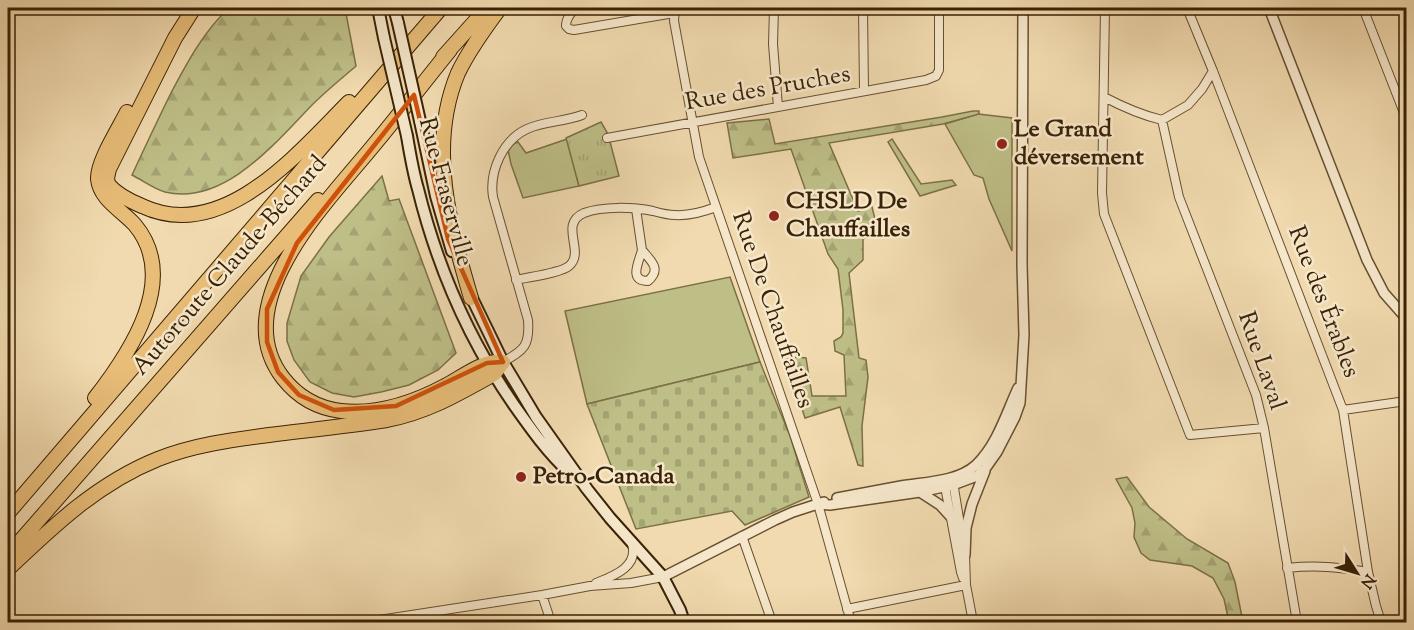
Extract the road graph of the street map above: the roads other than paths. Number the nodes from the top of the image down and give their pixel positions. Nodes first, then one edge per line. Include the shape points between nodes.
1 (183, 8) edge
2 (194, 8) edge
3 (378, 8) edge
4 (394, 8) edge
5 (440, 8) edge
6 (487, 8) edge
7 (500, 8) edge
8 (576, 8) edge
9 (774, 8) edge
10 (863, 8) edge
11 (939, 8) edge
12 (1023, 8) edge
13 (1105, 8) edge
14 (1187, 8) edge
15 (1269, 8) edge
16 (1363, 8) edge
17 (674, 10) edge
18 (450, 50) junction
19 (1213, 71) junction
20 (864, 91) junction
21 (1104, 97) junction
22 (778, 107) junction
23 (582, 115) dead end
24 (1407, 118) edge
25 (1162, 120) junction
26 (692, 122) junction
27 (607, 138) dead end
28 (716, 207) junction
29 (636, 209) junction
30 (642, 250) dead end
31 (516, 280) junction
32 (471, 298) junction
33 (1407, 318) edge
34 (503, 362) junction
35 (490, 368) junction
36 (1022, 381) junction
37 (1407, 401) edge
38 (1343, 410) junction
39 (1264, 428) junction
40 (985, 470) junction
41 (949, 482) junction
42 (587, 489) junction
43 (920, 492) junction
44 (818, 504) junction
45 (8, 511) edge
46 (951, 517) junction
47 (742, 536) junction
48 (630, 539) junction
49 (8, 555) edge
50 (965, 555) junction
51 (1287, 568) junction
52 (8, 569) edge
53 (1368, 572) junction
54 (663, 577) junction
55 (966, 585) junction
56 (590, 586) junction
57 (542, 595) junction
58 (847, 609) junction
59 (366, 622) edge
60 (551, 622) edge
61 (684, 622) edge
62 (772, 622) edge
63 (851, 622) edge
64 (973, 622) edge
65 (1297, 622) edge
66 (1381, 622) edge

1 - 45 highway via 112,141 98,177 104,195 135,225 149,251 153,281 144,318 111,376
2 - 5 highway via 175,38 107,178 109,186 128,199 158,213 176,216 214,210 265,181 352,100
3 - 35 main road, Rue Fraserville, bridge via 417,188 435,249 458,307
4 - 32 main road, Rue Fraserville, bridge via 442,219
5 - 45 highway, Autoroute Claude-Béchard
6 - 18 highway, Autoroute Claude-Béchard
7 - 32 highway via 459,72 444,127 446,198
8 - 17 street via 566,22 569,29
9 - 22 street
10 - 20 street
11 - 20 street, Rue des Pruches via 936,76
12 - 36 street
13 - 21 street
14 - 19 street, Rue des Érables
15 - 33 street via 1367,260 1384,293
16 - 24 street
17 - 26 street, Rue De Chauffailles
18 - 35 highway via 297,243 269,301 267,342 278,372 292,388 315,404 342,411 383,410 408,403
18 - 49 highway, Autoroute Claude-Béchard
19 - 25 street via 1188,105
19 - 38 street, Rue des Érables
20 - 22 street, Rue des Pruches
21 - 25 street
21 - 39 street via 1104,214 1190,435
22 - 26 street, Rue des Pruches
23 - 31 street via 526,129 504,151 494,169 491,188
25 - 39 street, Rue Laval via 1179,197 1256,395
26 - 27 street, Rue des Pruches
26 - 28 street, Rue De Chauffailles
28 - 29 street via 687,215
28 - 44 street, Rue De Chauffailles
29 - 30 street
29 - 31 street via 582,214 573,225 575,254 570,266
31 - 34 street via 528,321 528,338 523,348
32 - 34 main road, Rue Fraserville
34 - 35 highway
34 - 42 main road, Rue Fraserville
35 - 42 main road, Rue Fraserville via 548,450
35 - 52 highway via 445,401 411,415 205,445 157,459 87,498
36 - 40 street via 1015,417
36 - 41 street via 1001,428 982,458
37 - 38 street
38 - 53 street, Rue des Érables
39 - 51 street, Rue Laval
40 - 41 street via 977,476
40 - 50 street via 966,528
41 - 43 street
41 - 44 street via 829,499
41 - 46 street
41 - 50 street
42 - 48 main road, Rue Fraserville
43 - 44 street
43 - 46 street
44 - 47 street
44 - 58 street, Rue De Chauffailles
46 - 55 street
47 - 54 street
47 - 62 street
48 - 54 main road, Rue Fraserville
48 - 56 street via 633,548 628,564
50 - 55 street
51 - 53 street via 1333,566
51 - 65 street, Rue Laval
53 - 66 street, Rue des Érables
54 - 56 street
54 - 61 main road, Rue Fraserville
55 - 58 street
55 - 64 street
56 - 57 street
57 - 59 street
57 - 60 street
58 - 63 street, Rue De Chauffailles

